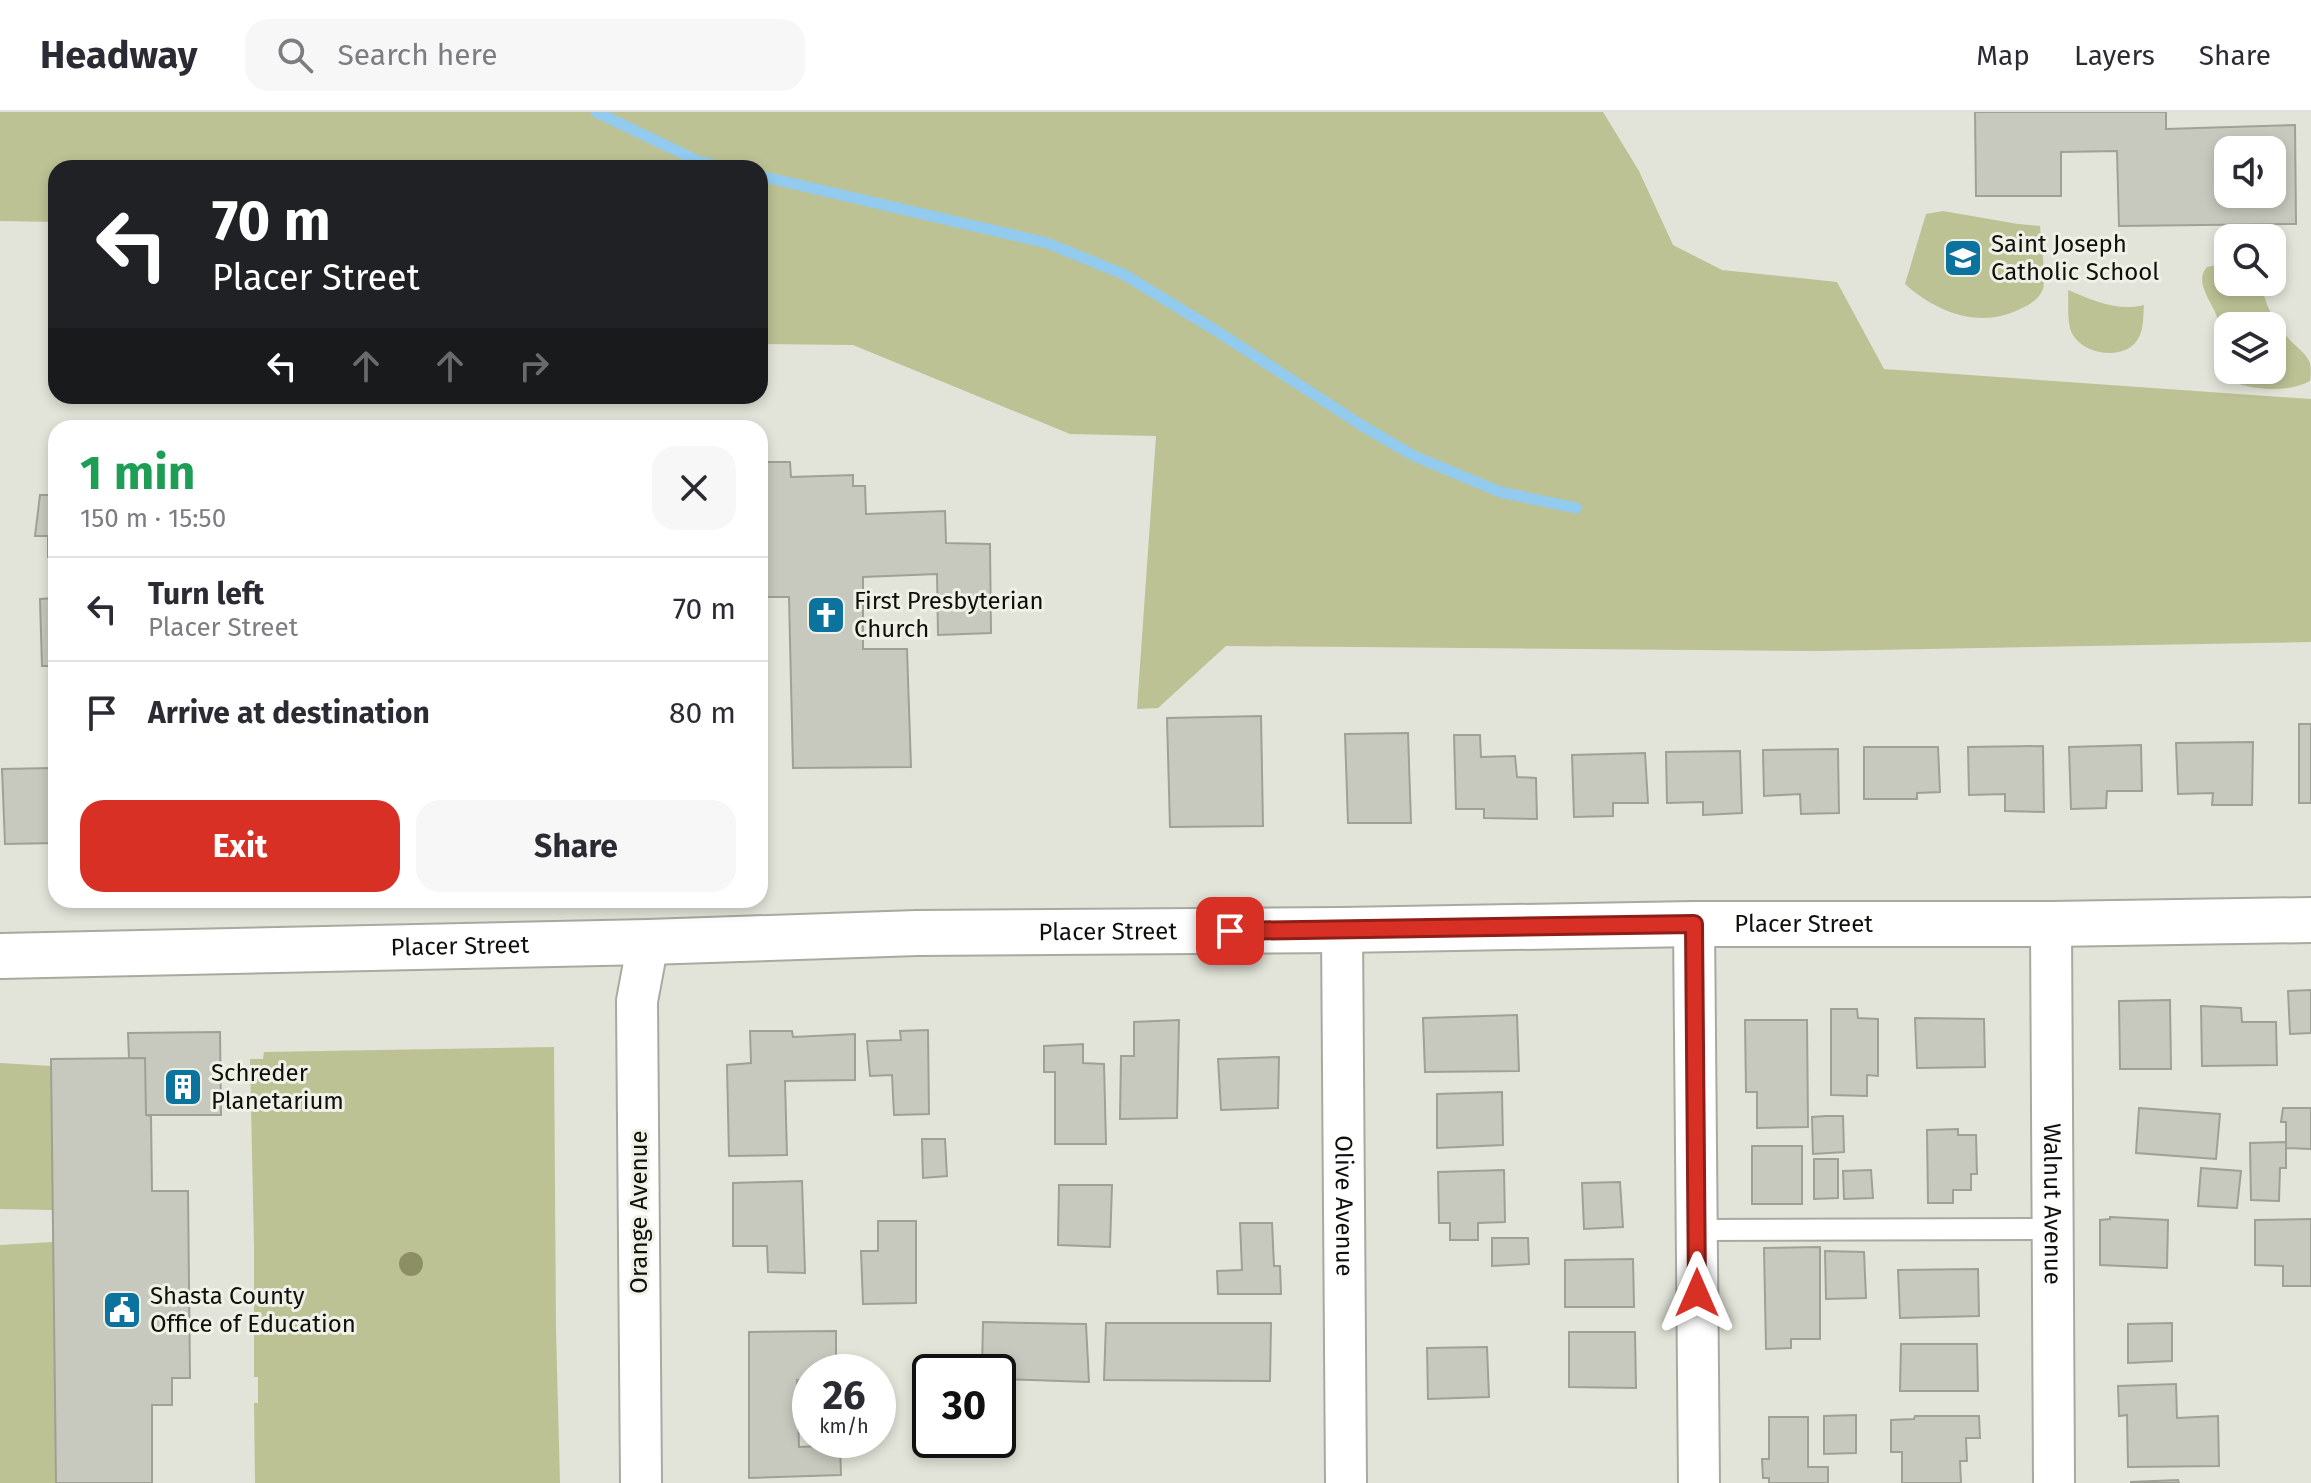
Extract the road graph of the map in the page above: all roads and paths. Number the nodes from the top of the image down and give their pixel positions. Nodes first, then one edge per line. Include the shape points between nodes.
1 (2311, 920) edge
2 (1694, 924) junction
3 (2051, 924) junction
4 (1342, 930) junction
5 (648, 942) junction
6 (0, 956) edge
7 (2053, 1229) junction
8 (1697, 1230) junction
9 (641, 1483) edge
10 (1346, 1483) edge
11 (1699, 1483) edge
12 (2054, 1483) edge

1 - 3 main road, Placer Street
2 - 3 main road, Placer Street
2 - 4 main road, Placer Street
2 - 8 street
3 - 7 street, Walnut Avenue
4 - 5 main road, Placer Street via 917,933
4 - 10 street, Olive Avenue
5 - 6 main road, Placer Street
5 - 9 street, Orange Avenue via 637,1001
7 - 8 lane
7 - 12 street, Walnut Avenue
8 - 11 street

